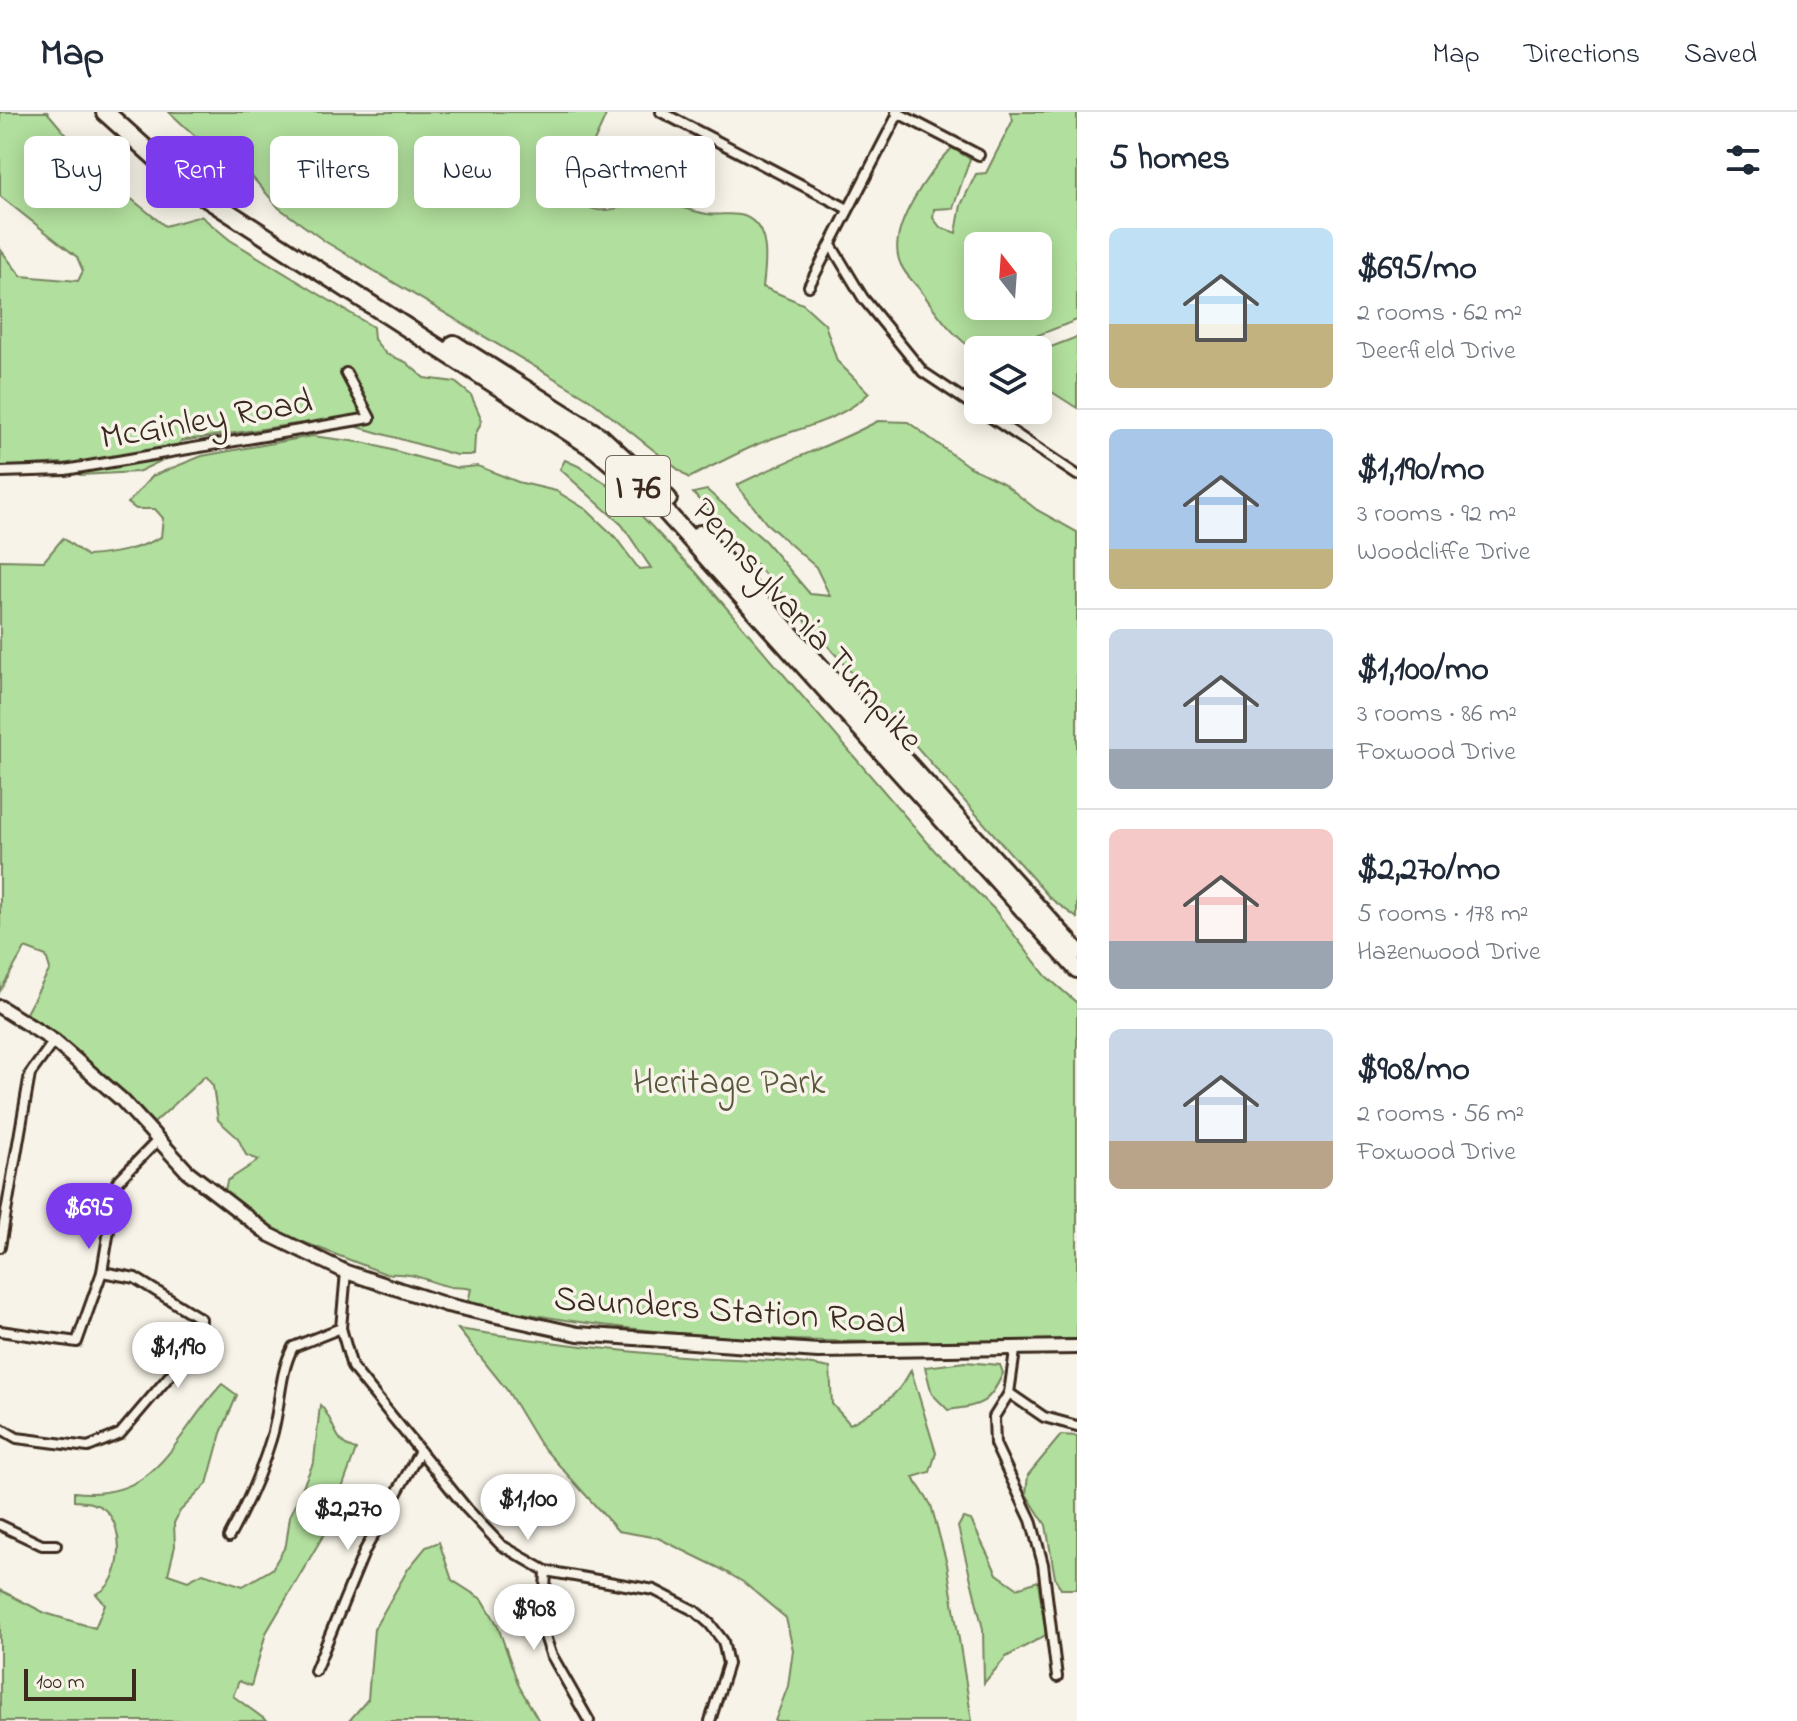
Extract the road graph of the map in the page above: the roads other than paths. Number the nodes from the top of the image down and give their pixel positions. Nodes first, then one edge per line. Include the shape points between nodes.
1 (105, 112) edge
2 (121, 112) edge
3 (661, 112) edge
4 (898, 113) edge
5 (979, 155) dead end
6 (848, 209) junction
7 (831, 245) junction
8 (809, 286) dead end
9 (346, 373) dead end
10 (0, 472) edge
11 (1077, 475) edge
12 (1077, 951) edge
13 (1077, 969) edge
14 (0, 1007) edge
15 (54, 1041) junction
16 (159, 1139) junction
17 (5, 1181) edge
18 (0, 1247) edge
19 (102, 1272) junction
20 (346, 1272) junction
21 (341, 1328) junction
22 (0, 1331) edge
23 (1077, 1347) edge
24 (1015, 1351) junction
25 (1009, 1393) junction
26 (1077, 1426) edge
27 (0, 1428) edge
28 (420, 1451) junction
29 (0, 1525) edge
30 (229, 1537) dead end
31 (56, 1545) dead end
32 (546, 1571) junction
33 (315, 1671) dead end
34 (1057, 1677) dead end
35 (589, 1721) edge
36 (710, 1721) edge

1 - 13 highway, Pennsylvania Turnpike / I 76 via 186,185 595,449 657,502
2 - 12 highway, Pennsylvania Turnpike / I 76 via 192,176 601,437 665,495
3 - 6 street
4 - 5 street
4 - 6 street
6 - 7 street
7 - 8 street
7 - 11 street via 876,316 923,372
9 - 10 street, McGinley Road via 370,418 65,470
14 - 15 street, Saunders Station Road
15 - 16 street, Saunders Station Road
15 - 17 street via 30,1074
16 - 19 street via 117,1182
16 - 20 street, Saunders Station Road via 197,1179 270,1235
17 - 18 street
19 - 22 street via 77,1342
19 - 27 street via 135,1278 201,1319 200,1340 120,1434 88,1447 17,1438
20 - 21 street
20 - 24 street, Saunders Station Road via 447,1305 578,1334 818,1351
21 - 28 street via 352,1367
21 - 30 street via 293,1347 284,1364 272,1437
23 - 24 street, Saunders Station Road
24 - 25 street
25 - 26 street via 1044,1417
25 - 34 street via 994,1417 995,1444 1043,1564
28 - 32 street via 501,1545
28 - 33 street via 365,1550
29 - 31 street via 42,1545
32 - 35 street via 543,1630
32 - 36 street via 654,1590 710,1624 723,1641 728,1664

